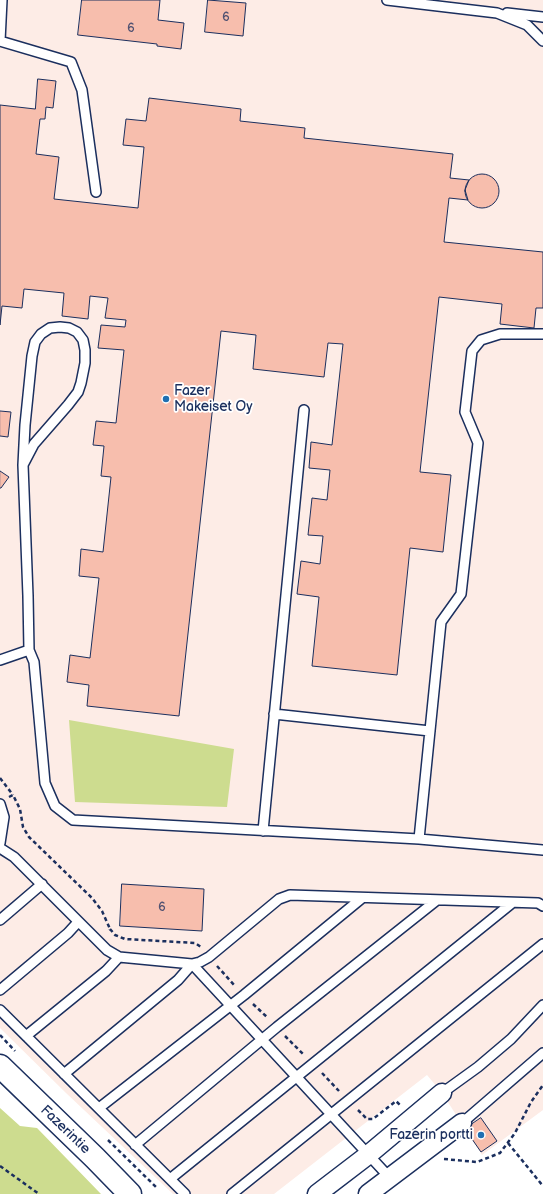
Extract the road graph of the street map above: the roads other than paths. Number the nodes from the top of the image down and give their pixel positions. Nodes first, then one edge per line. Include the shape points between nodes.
1 (2, 0) edge
2 (387, 0) edge
3 (497, 12) junction
4 (543, 17) edge
5 (0, 41) edge
6 (543, 41) edge
7 (96, 192) dead end
8 (543, 334) edge
9 (304, 410) dead end
10 (23, 465) junction
11 (29, 650) junction
12 (0, 660) edge
13 (274, 714) junction
14 (430, 731) junction
15 (3, 801) edge
16 (263, 831) junction
17 (419, 839) junction
18 (0, 843) edge
19 (0, 848) edge
20 (543, 850) edge
21 (42, 884) junction
22 (362, 898) junction
23 (437, 900) junction
24 (512, 902) junction
25 (543, 906) edge
26 (0, 920) edge
27 (78, 922) junction
28 (543, 944) edge
29 (119, 957) junction
30 (192, 964) junction
31 (0, 990) edge
32 (230, 1005) junction
33 (543, 1005) edge
34 (0, 1010) edge
35 (26, 1036) junction
36 (262, 1040) junction
37 (543, 1054) edge
38 (0, 1066) edge
39 (64, 1074) junction
40 (296, 1078) junction
41 (442, 1094) joint
42 (99, 1108) junction
43 (331, 1115) junction
44 (462, 1123) joint
45 (135, 1145) junction
46 (368, 1154) junction
47 (390, 1178) junction
48 (170, 1179) junction
49 (130, 1194) edge
50 (185, 1194) edge
51 (232, 1194) edge
52 (317, 1194) edge
53 (368, 1194) edge

1 - 5 lane
2 - 3 lane
3 - 4 lane
3 - 6 lane via 527,25
5 - 7 lane via 71,62 82,90
8 - 14 lane via 500,334 481,340 472,352 465,412 478,443 461,594 441,622
9 - 13 lane
10 - 10 lane via 31,364 36,342 41,334 50,328 68,328 77,332 83,340 85,363 81,383 68,405 34,444
10 - 11 lane
11 - 12 lane
11 - 16 lane via 34,662 45,783 55,806 73,820
13 - 14 lane
13 - 16 lane
14 - 17 lane
15 - 18 lane via 4,817
16 - 17 lane
17 - 20 lane
19 - 21 lane via 14,857
21 - 26 lane
21 - 27 lane
22 - 23 lane
22 - 30 lane via 290,896 279,899 210,957
22 - 32 lane
23 - 24 lane
23 - 36 lane
24 - 25 lane
24 - 40 lane
27 - 29 lane via 107,950
27 - 31 lane
28 - 43 lane
29 - 30 lane
29 - 35 lane via 106,971
30 - 32 lane
30 - 39 lane via 178,980
32 - 36 lane
32 - 42 lane
33 - 41 lane via 505,1044
34 - 35 lane
35 - 39 lane
36 - 40 lane
36 - 45 lane
37 - 44 lane
38 - 49 main road, Fazerintie
39 - 42 lane
40 - 43 lane
40 - 48 lane
41 - 46 street
42 - 45 lane
43 - 46 lane
43 - 51 lane
44 - 47 street
45 - 48 lane
46 - 47 lane
46 - 52 street
47 - 53 street
48 - 50 lane

